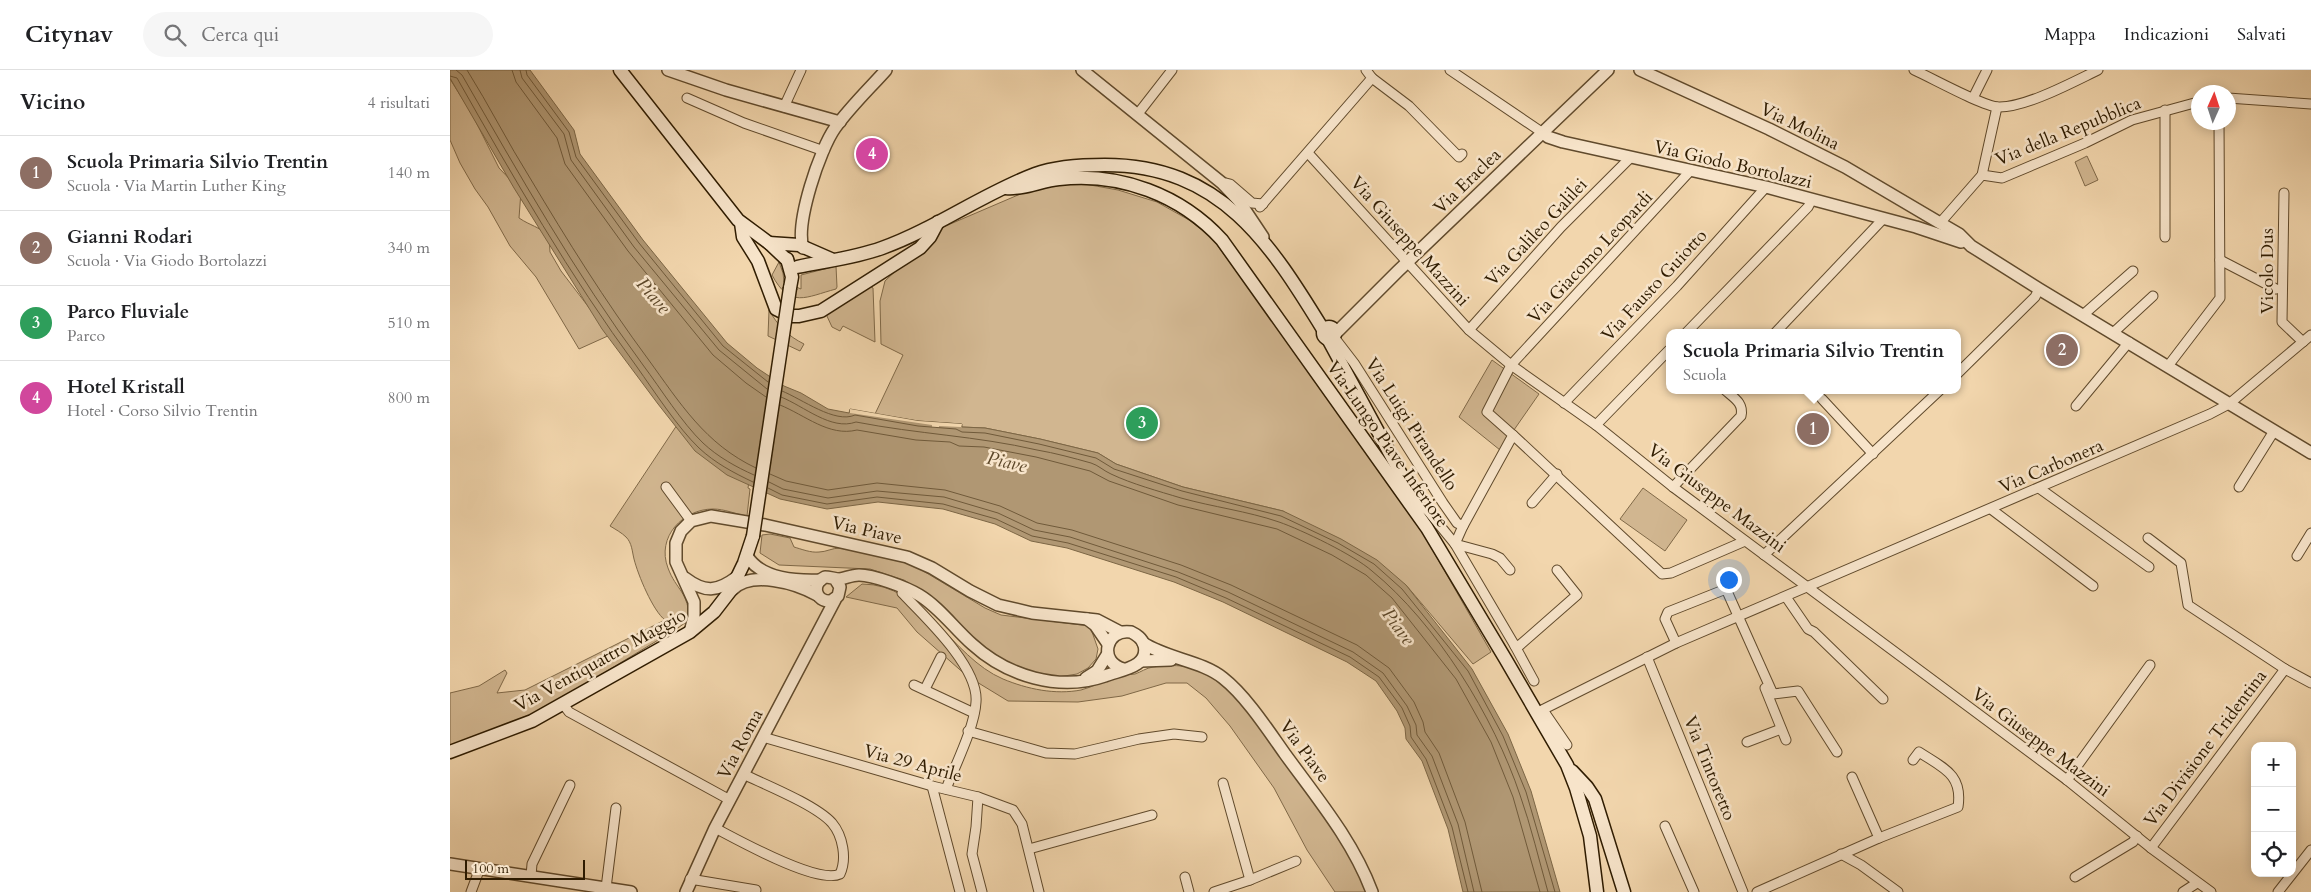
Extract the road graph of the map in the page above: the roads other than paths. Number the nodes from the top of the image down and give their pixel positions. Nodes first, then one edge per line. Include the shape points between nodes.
1 (620, 70) edge
2 (668, 70) edge
3 (801, 70) edge
4 (886, 70) edge
5 (1082, 70) edge
6 (1172, 70) edge
7 (1450, 70) edge
8 (1608, 70) edge
9 (1640, 70) edge
10 (1914, 70) edge
11 (1987, 70) edge
12 (2098, 70) edge
13 (1369, 72) edge
14 (1463, 74) edge
15 (2082, 74) edge
16 (687, 98) dead end
17 (1973, 98) junction
18 (2236, 99) edge
19 (2191, 104) edge
20 (2311, 104) edge
21 (784, 107) junction
22 (1997, 107) junction
23 (2165, 110) junction
24 (1137, 115) junction
25 (840, 122) junction
26 (2219, 130) edge
27 (1543, 133) junction
28 (824, 152) junction
29 (1308, 153) junction
30 (1462, 154) dead end
31 (1630, 158) junction
32 (1691, 170) junction
33 (1982, 176) junction
34 (1221, 182) junction
35 (1766, 187) junction
36 (1006, 188) junction
37 (2284, 193) dead end
38 (1811, 201) junction
39 (1238, 213) junction
40 (1884, 219) junction
41 (938, 222) junction
42 (1940, 223) junction
43 (801, 224) junction
44 (1916, 227) junction
45 (745, 230) junction
46 (2165, 237) dead end
47 (769, 244) junction
48 (1266, 244) junction
49 (790, 245) junction
50 (1972, 246) junction
51 (803, 248) junction
52 (832, 260) junction
53 (2220, 260) junction
54 (1407, 262) junction
55 (2133, 271) dead end
56 (791, 273) junction
57 (2039, 289) junction
58 (2276, 289) dead end
59 (2153, 296) dead end
60 (2083, 315) junction
61 (1690, 329) edge
62 (1779, 329) edge
63 (1469, 330) junction
64 (2113, 333) junction
65 (1331, 334) junction
66 (2311, 334) edge
67 (2129, 342) junction
68 (2302, 342) junction
69 (1666, 353) edge
70 (1511, 365) junction
71 (2168, 366) junction
72 (1961, 370) edge
73 (1730, 394) edge
74 (1936, 394) edge
75 (1822, 399) dead end
76 (1564, 403) junction
77 (2229, 404) junction
78 (2076, 406) dead end
79 (1596, 425) junction
80 (2274, 431) junction
81 (1513, 435) junction
82 (2311, 453) edge
83 (1873, 454) junction
84 (1557, 474) junction
85 (1673, 486) junction
86 (666, 487) dead end
87 (2239, 487) dead end
88 (2039, 488) junction
89 (1416, 501) junction
90 (1532, 503) dead end
91 (1991, 509) junction
92 (691, 521) junction
93 (1463, 526) junction
94 (1427, 528) junction
95 (2311, 533) edge
96 (2148, 538) dead end
97 (1745, 541) junction
98 (1455, 544) junction
99 (1764, 555) junction
100 (747, 556) junction
101 (2297, 556) dead end
102 (2149, 568) dead end
103 (1510, 570) dead end
104 (1556, 570) dead end
105 (681, 575) junction
106 (739, 576) junction
107 (871, 578) junction
108 (835, 579) junction
109 (821, 580) junction
110 (2093, 586) dead end
111 (1810, 587) junction
112 (731, 590) junction
113 (902, 593) dead end
114 (837, 596) junction
115 (819, 597) junction
116 (1786, 597) junction
117 (1086, 618) junction
118 (1737, 618) junction
119 (822, 627) junction
120 (690, 632) junction
121 (1120, 632) junction
122 (1143, 643) junction
123 (1676, 644) junction
124 (1515, 646) junction
125 (1108, 649) junction
126 (941, 657) dead end
127 (1647, 657) junction
128 (1180, 660) junction
129 (1141, 661) junction
130 (2150, 665) dead end
131 (1124, 669) junction
132 (2285, 669) junction
133 (1080, 681) junction
134 (1534, 681) dead end
135 (2311, 683) edge
136 (914, 686) dead end
137 (925, 689) junction
138 (1883, 699) dead end
139 (563, 704) junction
140 (1540, 712) junction
141 (974, 713) junction
142 (1781, 729) junction
143 (968, 731) junction
144 (763, 737) junction
145 (1202, 737) dead end
146 (1786, 740) dead end
147 (1747, 742) dead end
148 (1567, 745) dead end
149 (450, 752) edge
150 (1837, 752) dead end
151 (1913, 760) dead end
152 (1567, 765) junction
153 (743, 774) junction
154 (1852, 778) dead end
155 (2067, 780) junction
156 (1224, 782) dead end
157 (570, 785) dead end
158 (932, 786) junction
159 (946, 789) junction
160 (978, 797) junction
161 (730, 800) junction
162 (616, 808) dead end
163 (1152, 815) dead end
164 (1666, 826) dead end
165 (715, 828) junction
166 (2137, 836) junction
167 (1879, 838) junction
168 (2151, 848) junction
169 (1029, 849) junction
170 (2311, 850) edge
171 (1842, 854) junction
172 (1296, 861) dead end
173 (450, 864) edge
174 (480, 868) junction
175 (531, 876) junction
176 (2075, 876) dead end
177 (1185, 877) dead end
178 (690, 878) junction
179 (1250, 880) junction
180 (2197, 883) junction
181 (606, 888) junction
182 (756, 890) dead end
183 (1226, 890) edge
184 (471, 892) edge
185 (631, 892) edge
186 (686, 892) edge
187 (960, 892) edge
188 (982, 892) edge
189 (1039, 892) edge
190 (1189, 892) edge
191 (1214, 892) edge
192 (1372, 892) edge
193 (1597, 892) edge
194 (1624, 892) edge
195 (1694, 892) edge
196 (1743, 892) edge
197 (1757, 892) edge
198 (1898, 892) edge
199 (2183, 892) edge
200 (2211, 892) edge
201 (2278, 892) edge

1 - 45 main road
2 - 21 street
3 - 21 street
4 - 25 street
5 - 24 street
6 - 24 street
7 - 14 street
8 - 27 street, Via Eraclea
9 - 42 street, Via Molina via 1845,167
10 - 17 street
11 - 17 street
12 - 15 street
13 - 29 street
13 - 30 street via 1409,106 1459,157
14 - 27 street
15 - 22 street via 2030,100
16 - 28 street
17 - 22 street
18 - 20 street
19 - 23 street, Via della Repubblica
21 - 25 street
22 - 33 street
23 - 33 street, Via della Repubblica via 2132,120 2002,178
23 - 46 street, Via della Repubblica
24 - 34 street
25 - 28 street
26 - 53 street
27 - 31 street, Via Giodo Bortolazzi via 1556,140
27 - 54 street, Via Eraclea
28 - 43 street
29 - 34 street via 1261,206 1252,203 1230,184
29 - 54 street, Via Giuseppe Mazzini
31 - 32 street, Via Giodo Bortolazzi
31 - 63 street, Via Galileo Galilei via 1561,227
32 - 35 street, Via Giodo Bortolazzi
32 - 70 street, Via Giacomo Leopardi
33 - 42 street
34 - 39 street
34 - 48 street via 1244,207
35 - 38 street, Via Giodo Bortolazzi
35 - 76 street, Via Fausto Guiotto via 1677,286
36 - 39 main road, Via Lungo Piave Inferiore via 1035,174 1063,167 1139,166 1182,179
36 - 41 main road, Via Lungo Piave Inferiore
36 - 94 main road, Via Lungo Piave Inferiore via 1058,179 1106,179 1158,195 1204,222 1235,256
37 - 68 street, Vicolo Dus via 2282,322
38 - 40 street, Via Giodo Bortolazzi
38 - 61 street via 1808,208
39 - 48 main road, Via Lungo Piave Inferiore
40 - 44 street, Via Giodo Bortolazzi
40 - 62 street
41 - 45 main road via 930,237 910,255 821,311 799,316 790,316 776,309
41 - 52 main road, Via Lungo Piave Inferiore via 883,248
42 - 44 street, Via Giodo Bortolazzi via 1932,228
42 - 50 street, Via Giodo Bortolazzi
43 - 49 street
43 - 51 street
44 - 50 street, Via Giodo Bortolazzi
45 - 47 main road
47 - 49 main road
47 - 56 main road
48 - 65 main road, Via Lungo Piave Inferiore
49 - 51 main road
49 - 56 main road
50 - 57 street, Via Giodo Bortolazzi
51 - 52 main road
51 - 56 main road via 803,260
52 - 56 main road, Via Lungo Piave Inferiore
53 - 58 street
53 - 71 street via 2220,298
54 - 63 street, Via Giuseppe Mazzini
54 - 65 street, Via Eraclea
55 - 60 street
56 - 100 main road, Via Ventiquattro Maggio, bridge via 753,536
57 - 60 street, Via Giodo Bortolazzi
57 - 72 street via 2035,297
59 - 64 street
60 - 64 street, Via Giodo Bortolazzi
63 - 70 street, Via Giuseppe Mazzini
64 - 67 street, Via Giodo Bortolazzi
65 - 89 main road via 1335,354
65 - 93 street, Via Luigi Pirandello via 1354,363 1442,503
66 - 68 street, Via Carbonera
67 - 71 street, Via Giodo Bortolazzi
67 - 78 street
68 - 77 street, Via Carbonera
69 - 79 street
70 - 76 street, Via Giuseppe Mazzini
70 - 81 street via 1487,412
71 - 77 street, Via Giodo Bortolazzi
73 - 85 street via 1739,402 1741,416
74 - 83 street
75 - 83 street
76 - 79 street, Via Giuseppe Mazzini
77 - 80 street, Via Giodo Bortolazzi
77 - 88 street, Via Carbonera
79 - 85 street, Via Giuseppe Mazzini
80 - 82 street, Via Giodo Bortolazzi
80 - 87 street
81 - 84 street
81 - 93 street, Via Luigi Pirandello
83 - 99 street
84 - 90 street
84 - 97 street via 1662,574
85 - 97 street, Via Giuseppe Mazzini
86 - 92 street
88 - 91 street, Via Carbonera
88 - 102 street
89 - 94 main road
89 - 98 street, Via Luigi Pirandello
91 - 110 street
91 - 111 street, Via Carbonera
92 - 105 street via 681,531 676,543 676,562
92 - 117 street, Via Piave via 720,516 907,557 998,604 1032,613
93 - 98 street, Via Luigi Pirandello
94 - 140 main road, Via Lungo Piave Inferiore
95 - 101 street
96 - 132 street, Via Divisione Tridentina via 2181,563 2188,605
97 - 99 street, Via Giuseppe Mazzini
98 - 103 street via 1492,554
98 - 124 street, Via Luigi Pirandello
99 - 111 street, Via Giuseppe Mazzini
100 - 106 main road, Via Ventiquattro Maggio
100 - 109 street via 753,565 767,574
104 - 124 street via 1577,595
105 - 106 street via 694,585 711,589 724,586
105 - 120 street via 694,602
106 - 112 main road, Via Ventiquattro Maggio
107 - 108 street via 857,575
107 - 114 street via 852,582
107 - 133 street via 920,595 972,644 1006,668 1032,678 1068,683
108 - 109 street via 827,577
108 - 114 street via 839,585
109 - 115 street via 816,586
111 - 116 street, Via Carbonera
111 - 155 street, Via Giuseppe Mazzini
112 - 115 street via 744,580 767,580 795,585
112 - 120 main road, Via Ventiquattro Maggio via 714,612
113 - 141 street via 946,640 970,675 976,689
114 - 115 street via 828,602
114 - 119 street, Via Roma
115 - 119 street
116 - 118 street, Via Carbonera
116 - 138 street via 1808,629
117 - 121 street, Via Piave
117 - 125 street via 1095,625
118 - 123 street, Via Carbonera
118 - 123 street via 1726,589 1668,612 1665,619
118 - 142 street
118 - 150 street via 1773,694 1798,691
119 - 144 street, Via Roma
120 - 139 main road, Via Ventiquattro Maggio
121 - 122 street via 1133,633
121 - 125 street via 1112,637
122 - 128 street, Via Piave
122 - 129 street
123 - 127 street, Via Carbonera
124 - 134 street, Via Luigi Pirandello
125 - 131 street via 1113,664
125 - 133 street via 1097,671
126 - 137 street
127 - 140 street, Via Carbonera
127 - 196 street, Via Tintoretto
128 - 129 street, Via Piave
128 - 192 street, Via Piave via 1214,672 1231,685 1269,731 1329,815 1353,851
129 - 131 street
130 - 155 street
131 - 133 street
132 - 135 street, Via Divisione Tridentina
132 - 168 street, Via Divisione Tridentina
136 - 137 street
137 - 141 street
139 - 149 main road, Via Ventiquattro Maggio via 532,721
139 - 161 street via 569,712
140 - 148 street
140 - 152 main road, Via Lungo Piave Inferiore
141 - 143 street
142 - 146 street
142 - 147 street
143 - 145 street via 1046,753 1075,754 1174,734
143 - 159 street
144 - 153 street, Via Roma
144 - 158 street, Via 29 Aprile
151 - 167 street via 1919,752 1955,776 1959,785 1958,807
152 - 193 main road, Via Lungo Piave Inferiore via 1590,836
152 - 194 main road via 1595,799
153 - 161 street, Via Roma
153 - 165 street via 832,823 843,852 840,874 834,877 815,875
154 - 167 street
155 - 166 street, Via Giuseppe Mazzini
156 - 179 street
157 - 175 street via 532,864
158 - 159 street, Via 29 Aprile
158 - 187 street
159 - 160 street, Via 29 Aprile
160 - 169 street, Via 29 Aprile via 1013,810 1022,824
160 - 188 street via 972,854
161 - 165 street, Via Roma
162 - 181 street
163 - 169 street
164 - 195 street
165 - 178 street, Via Roma
166 - 168 street, Via Giuseppe Mazzini
166 - 176 street via 2133,842
167 - 171 street
168 - 180 street, Via Giuseppe Mazzini
169 - 189 street, Via 29 Aprile
170 - 201 street
171 - 197 street
171 - 198 street
172 - 179 street
173 - 174 street
174 - 175 street
174 - 184 street
175 - 181 street
177 - 190 street
178 - 182 street
178 - 186 street, Via Roma
179 - 183 street
180 - 199 street
180 - 200 street, Via Giuseppe Mazzini
181 - 185 street
183 - 191 street

